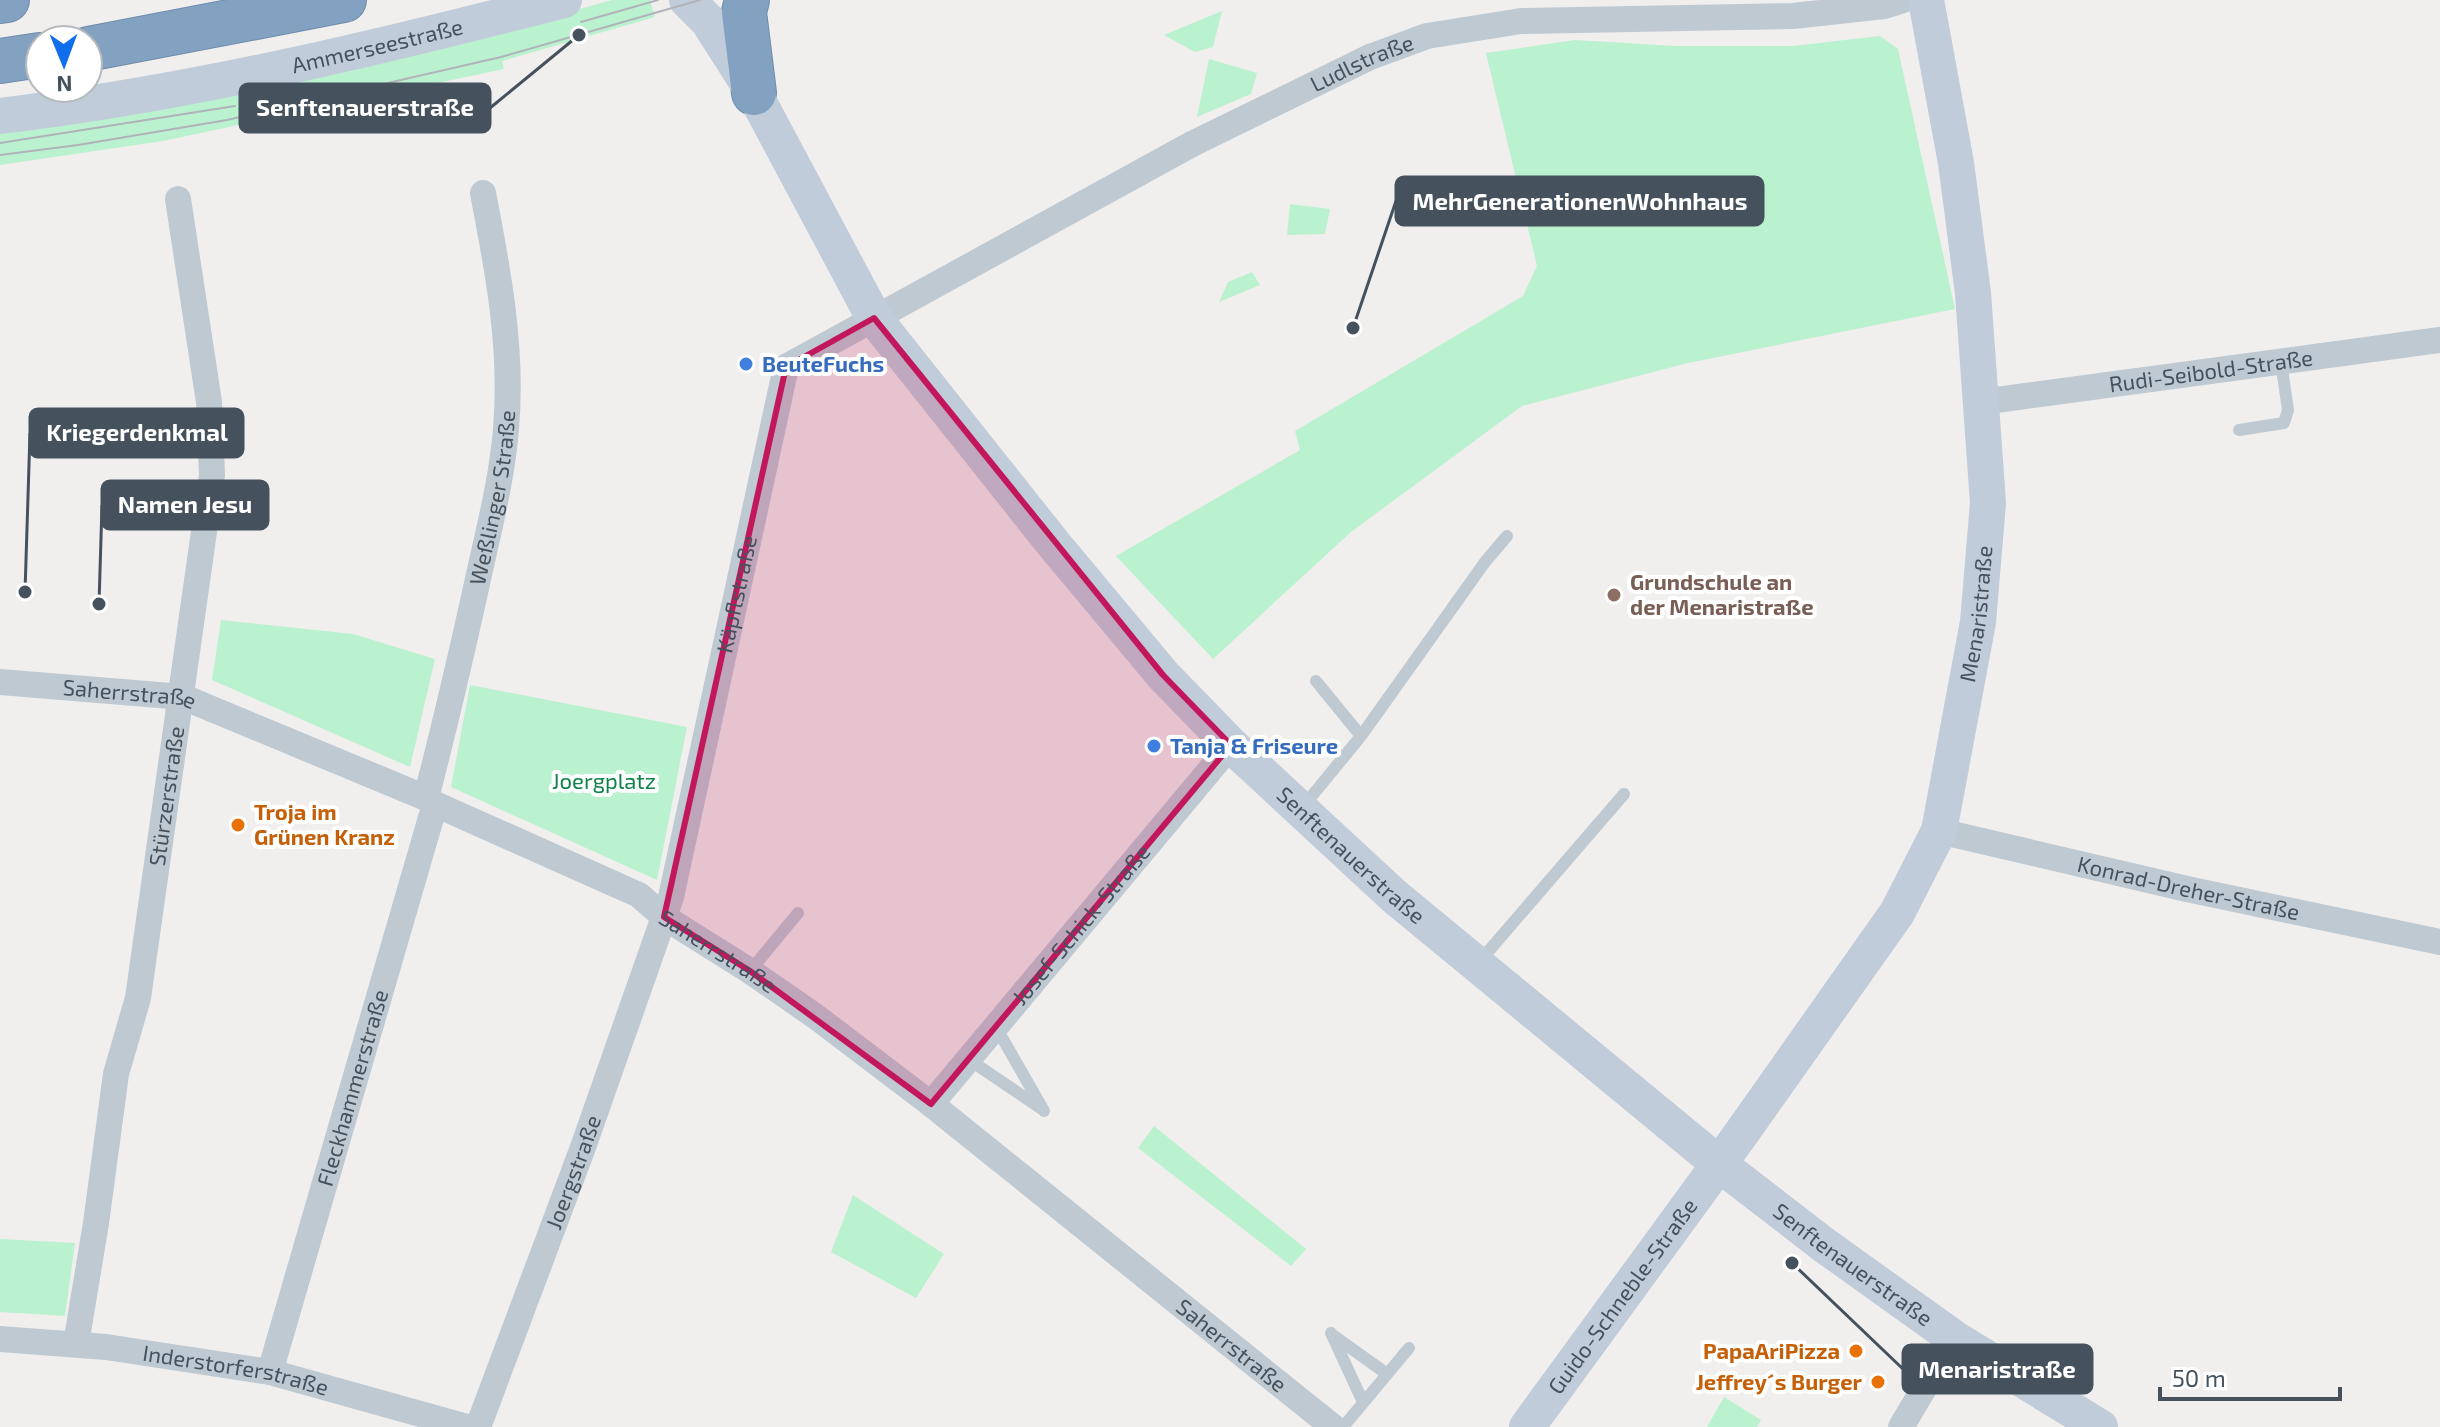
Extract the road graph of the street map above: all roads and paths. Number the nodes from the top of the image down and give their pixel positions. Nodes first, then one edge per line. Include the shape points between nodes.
1 (7, 0) edge
2 (344, 0) edge
3 (564, 0) edge
4 (687, 0) edge
5 (747, 0) edge
6 (1903, 0) edge
7 (1926, 0) edge
8 (0, 1) edge
9 (104, 46) edge
10 (24, 57) edge
11 (0, 61) edge
12 (754, 93) junction
13 (0, 116) edge
14 (483, 193) dead end
15 (178, 199) dead end
16 (874, 318) junction
17 (2440, 340) edge
18 (2281, 362) junction
19 (1981, 402) junction
20 (2239, 430) dead end
21 (1507, 536) dead end
22 (1316, 681) dead end
23 (0, 682) edge
24 (183, 697) junction
25 (1361, 736) junction
26 (1231, 745) junction
27 (1624, 794) dead end
28 (430, 801) junction
29 (1301, 809) junction
30 (1939, 831) junction
31 (798, 913) dead end
32 (664, 917) junction
33 (2440, 942) edge
34 (1476, 965) junction
35 (750, 971) junction
36 (995, 1025) junction
37 (968, 1059) junction
38 (931, 1104) junction
39 (1719, 1164) junction
40 (1954, 1338) junction
41 (0, 1339) edge
42 (76, 1344) junction
43 (1409, 1348) dead end
44 (270, 1372) junction
45 (1387, 1374) junction
46 (1363, 1402) junction
47 (427, 1421) edge
48 (467, 1427) edge
49 (478, 1427) edge
50 (1333, 1427) edge
51 (1343, 1427) edge
52 (1527, 1427) edge
53 (1901, 1427) edge
54 (2100, 1427) edge

1 - 8 highway
2 - 9 highway
3 - 13 street, Ammerseestraße via 249,75
4 - 12 street, Senftenauerstraße via 708,21
5 - 12 highway
6 - 16 street, Ludlstraße via 1793,16 1521,21 1427,36 1370,57 1192,144
7 - 19 street, Menaristraße via 1956,163
10 - 11 highway
12 - 16 street, Senftenauerstraße
14 - 28 street, Weßlinger Straße via 499,277 508,372 506,428
15 - 24 street, Stürzerstraße via 209,402 212,475
16 - 26 street, Senftenauerstraße via 1059,551 1163,675
16 - 32 street, Käpflstraße via 786,367
17 - 18 street, Rudi-Seibold-Straße
18 - 19 street, Rudi-Seibold-Straße
18 - 20 lane via 2288,410 2284,423
19 - 30 street, Menaristraße via 1988,503 1978,622
21 - 25 lane
22 - 25 lane
23 - 24 street, Saherrstraße
24 - 28 street, Saherrstraße
24 - 42 street, Stürzerstraße via 138,998 116,1074
25 - 29 lane
26 - 29 street, Senftenauerstraße
26 - 36 street, Josef-Schick-Straße
27 - 34 lane
28 - 32 street, Saherrstraße via 639,895
28 - 44 street, Fleckhammerstraße
29 - 34 street, Senftenauerstraße
30 - 33 street, Konrad-Dreher-Straße
30 - 39 street, Menaristraße via 1897,913
31 - 35 lane
32 - 35 street, Saherrstraße
32 - 49 street, Joergstraße
34 - 39 street, Senftenauerstraße
35 - 38 street, Saherrstraße
36 - 37 street, Josef-Schick-Straße
36 - 37 lane via 1044,1111
37 - 38 street, Josef-Schick-Straße
38 - 50 street, Saherrstraße
39 - 40 street, Senftenauerstraße
39 - 52 street, Guido-Schneble-Straße
40 - 53 street
40 - 54 street, Senftenauerstraße
41 - 42 street, Inderstorferstraße
42 - 44 street, Inderstorferstraße
43 - 45 lane
44 - 47 street, Inderstorferstraße
45 - 46 lane
45 - 46 lane via 1331,1333
46 - 51 lane
47 - 48 street, Inderstorferstraße

